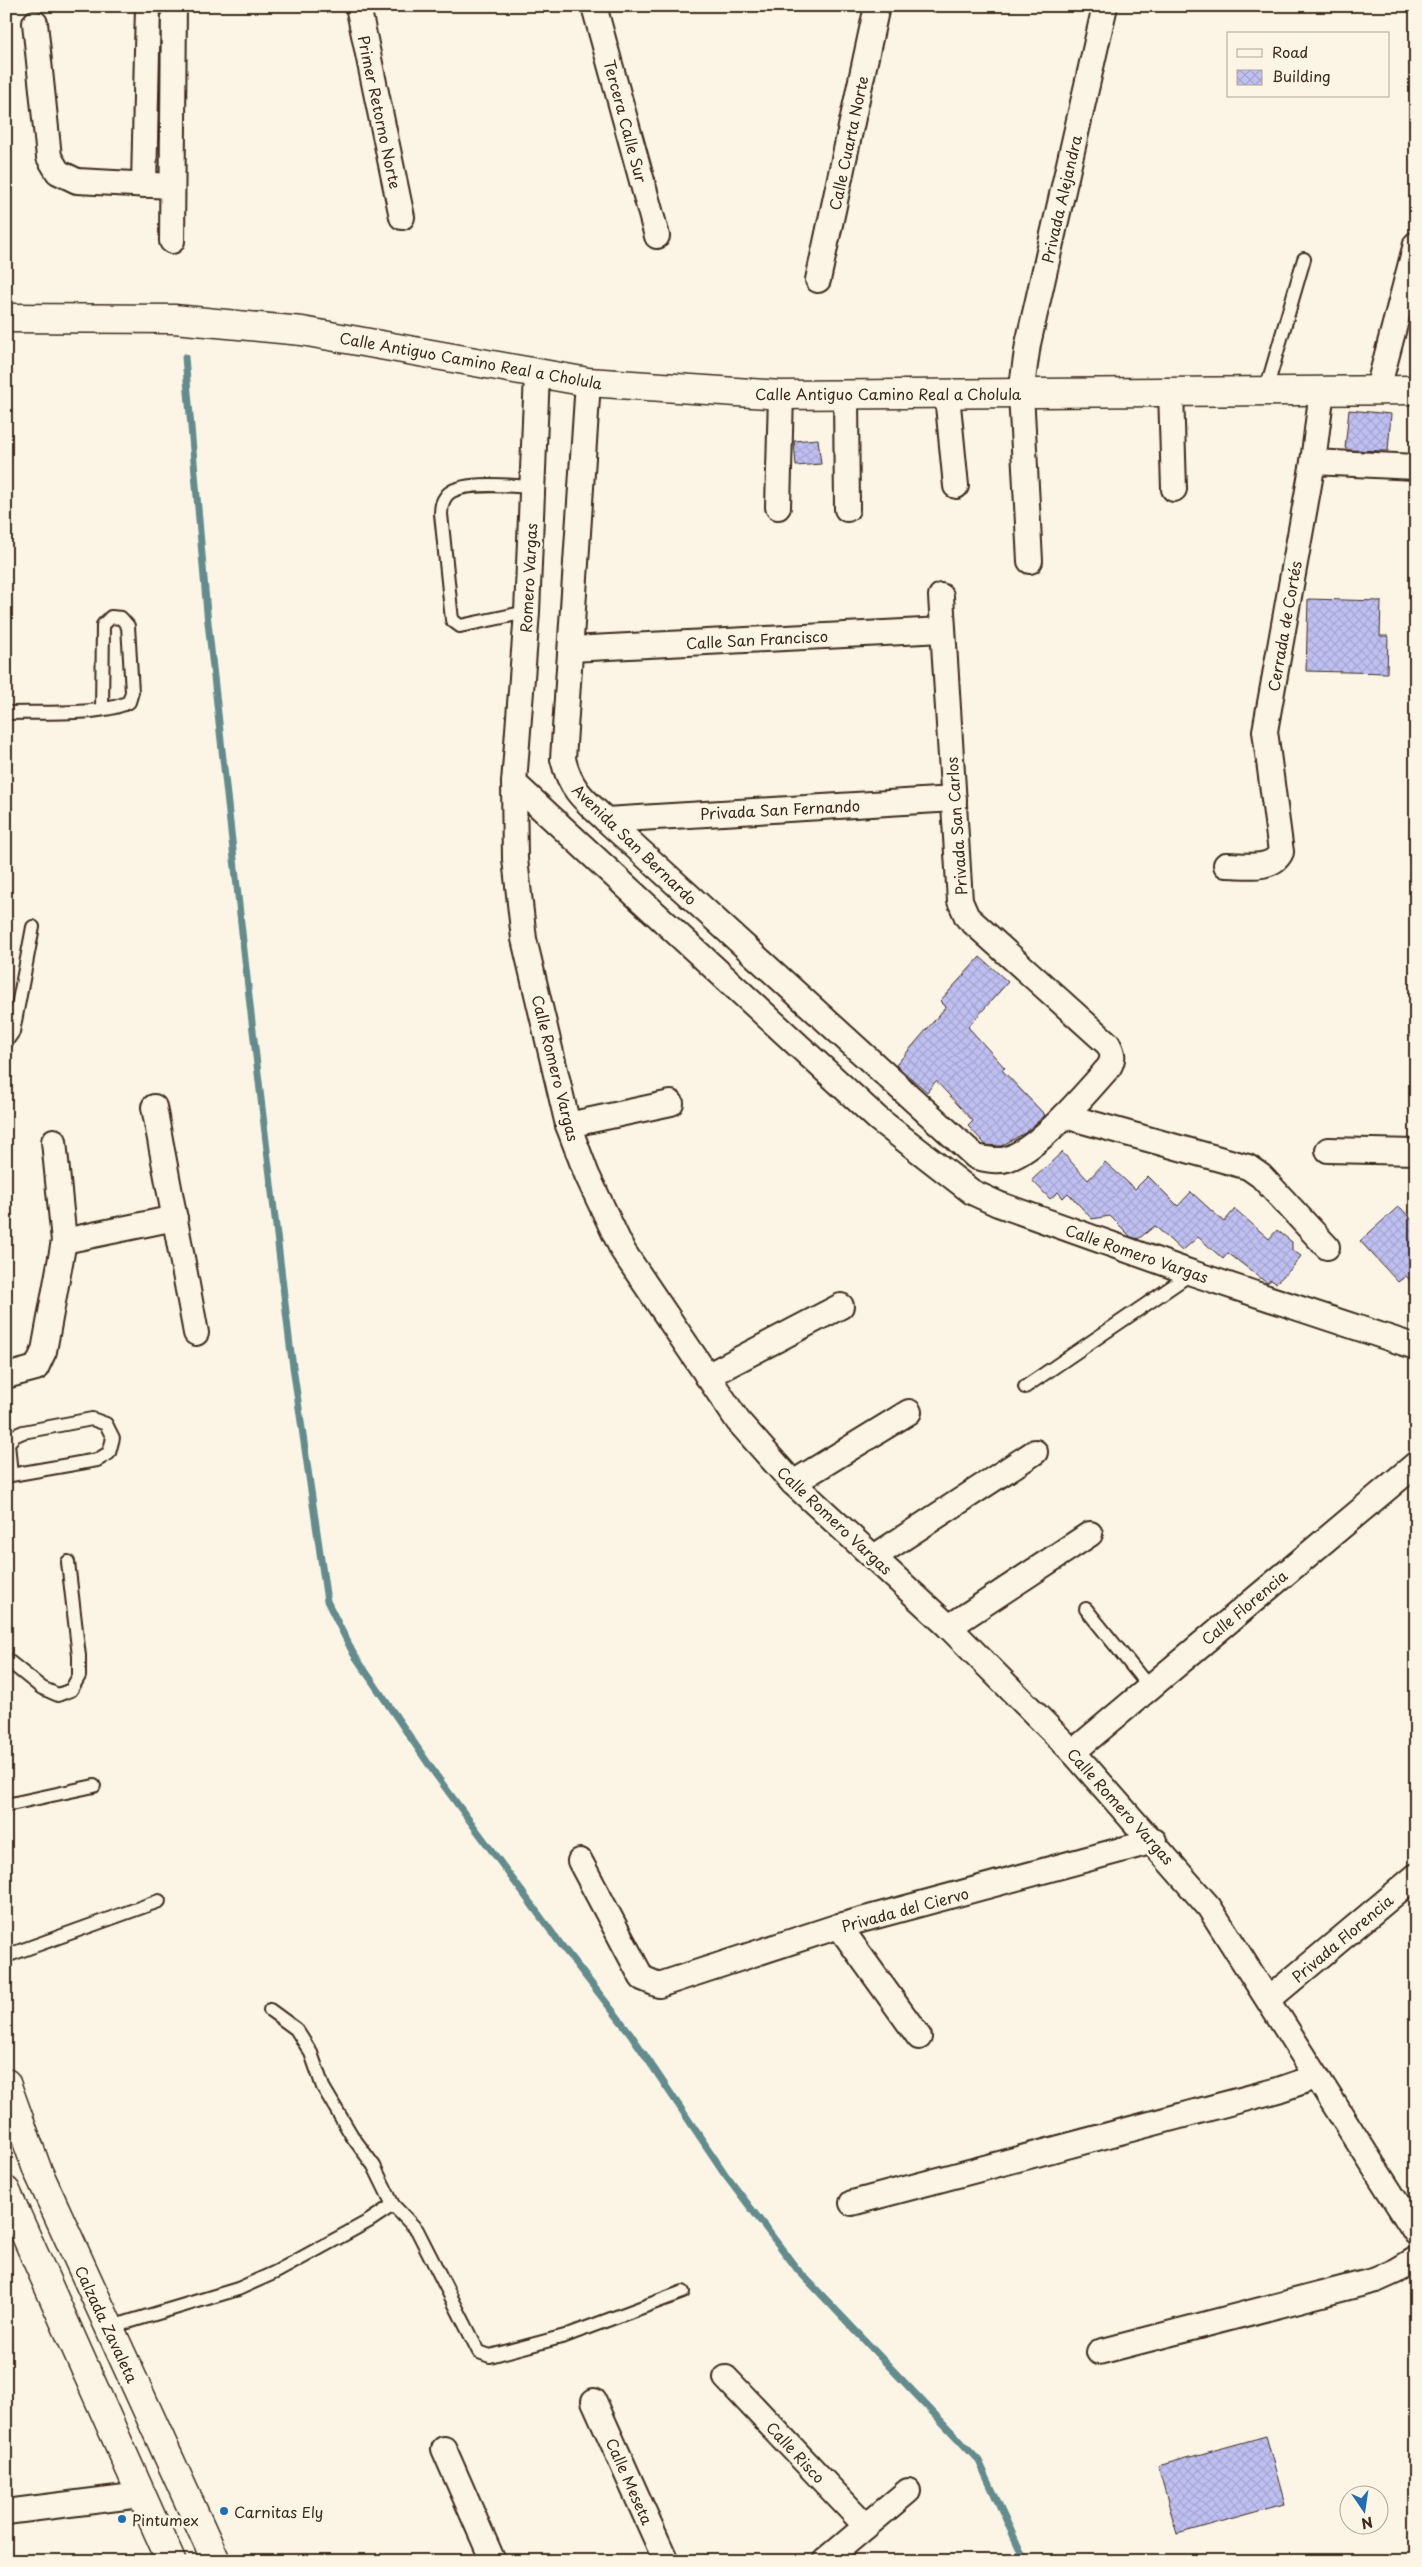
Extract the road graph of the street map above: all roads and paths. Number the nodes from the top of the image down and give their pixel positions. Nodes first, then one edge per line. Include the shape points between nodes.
1 (148, 6) edge
2 (174, 6) edge
3 (358, 6) edge
4 (594, 6) edge
5 (877, 6) edge
6 (1105, 6) edge
7 (35, 23) dead end
8 (144, 185) junction
9 (171, 186) junction
10 (402, 217) dead end
11 (657, 236) dead end
12 (172, 241) dead end
13 (1416, 244) edge
14 (1304, 259) dead end
15 (818, 280) dead end
16 (6, 318) edge
17 (537, 374) junction
18 (588, 382) junction
19 (1378, 389) junction
20 (1266, 390) junction
21 (1322, 390) junction
22 (1416, 390) edge
23 (1171, 391) junction
24 (1021, 393) junction
25 (781, 395) junction
26 (947, 395) junction
27 (846, 396) junction
28 (1314, 462) junction
29 (1416, 467) edge
30 (956, 486) dead end
31 (533, 487) junction
32 (1174, 489) dead end
33 (778, 507) dead end
34 (846, 509) dead end
35 (1030, 561) dead end
36 (941, 596) dead end
37 (528, 612) junction
38 (943, 630) junction
39 (571, 649) junction
40 (102, 709) junction
41 (6, 713) edge
42 (514, 783) junction
43 (954, 799) junction
44 (606, 820) junction
45 (1226, 864) dead end
46 (33, 927) dead end
47 (6, 1042) edge
48 (671, 1103) dead end
49 (154, 1107) dead end
50 (1065, 1116) junction
51 (568, 1125) junction
52 (54, 1141) dead end
53 (1328, 1150) dead end
54 (1416, 1152) edge
55 (175, 1218) junction
56 (64, 1241) junction
57 (1327, 1247) dead end
58 (1192, 1273) junction
59 (841, 1306) dead end
60 (196, 1333) dead end
61 (1416, 1346) edge
62 (6, 1376) edge
63 (707, 1376) junction
64 (1025, 1387) dead end
65 (909, 1412) dead end
66 (1036, 1452) dead end
67 (7, 1455) edge
68 (1416, 1464) edge
69 (9, 1476) edge
70 (793, 1484) junction
71 (1090, 1534) dead end
72 (874, 1557) junction
73 (68, 1562) dead end
74 (1086, 1609) dead end
75 (949, 1627) junction
76 (6, 1659) edge
77 (1149, 1687) junction
78 (1073, 1752) junction
79 (94, 1786) dead end
80 (6, 1805) edge
81 (1154, 1841) junction
82 (580, 1861) dead end
83 (1416, 1876) edge
84 (159, 1901) dead end
85 (839, 1926) junction
86 (6, 1956) edge
87 (1269, 1999) junction
88 (270, 2010) dead end
89 (919, 2036) dead end
90 (1316, 2077) junction
91 (6, 2083) edge
92 (7, 2196) edge
93 (852, 2203) dead end
94 (393, 2205) junction
95 (1416, 2233) edge
96 (1416, 2259) edge
97 (683, 2292) dead end
98 (108, 2328) junction
99 (1099, 2352) dead end
100 (726, 2378) dead end
101 (594, 2401) dead end
102 (444, 2448) dead end
103 (908, 2491) dead end
104 (141, 2495) junction
105 (6, 2512) edge
106 (866, 2526) junction
107 (172, 2561) edge
108 (216, 2561) edge
109 (493, 2561) edge
110 (666, 2561) edge
111 (825, 2561) edge

1 - 8 street
2 - 9 street
3 - 10 street, Primer Retorno Norte
4 - 11 street, Tercera Calle Sur
5 - 15 street, Calle Cuarta Norte
6 - 24 street, Privada Alejandra via 1028,344
7 - 8 street via 49,157 58,172 77,181
8 - 9 street
9 - 12 street
13 - 19 street
14 - 20 lane
16 - 17 main road, Calle Antiguo Camino Real a Cholula via 174,319 302,331
17 - 18 main road, Calle Antiguo Camino Real a Cholula
17 - 31 street, Romero Vargas
18 - 25 main road, Calle Antiguo Camino Real a Cholula
18 - 39 street, Avenida San Bernardo
19 - 21 main road, Calle Antiguo Camino Real a Cholula
19 - 22 main road, Calle Antiguo Camino Real a Cholula
20 - 21 main road, Calle Antiguo Camino Real a Cholula
20 - 23 main road, Calle Antiguo Camino Real a Cholula
21 - 28 street, Cerrada de Cortés
23 - 24 main road, Calle Antiguo Camino Real a Cholula
23 - 32 street
24 - 26 main road, Calle Antiguo Camino Real a Cholula
24 - 35 street, Privada Alejandra
25 - 27 main road, Calle Antiguo Camino Real a Cholula
25 - 33 street
26 - 27 main road, Calle Antiguo Camino Real a Cholula
26 - 30 street
27 - 34 street
28 - 29 street
28 - 45 street, Cerrada de Cortés via 1265,731 1281,852 1269,865
31 - 37 street, Romero Vargas
31 - 37 lane via 493,485 457,489 442,502 440,514 452,620 460,626
36 - 38 street, Privada San Carlos
37 - 42 street, Romero Vargas
38 - 39 street, Calle San Francisco
38 - 43 street, Privada San Carlos
39 - 44 street, Avenida San Bernardo via 563,759 567,777 577,793
40 - 40 lane via 129,702 132,692 128,626 121,618 110,617 102,625
40 - 41 lane
42 - 51 street, Calle Romero Vargas via 514,859 524,939
42 - 58 street, Calle Romero Vargas via 878,1119 972,1192
43 - 44 street, Privada San Fernando
43 - 50 street, Privada San Carlos via 960,902 967,917 1108,1044 1112,1052 1113,1060 1109,1067
44 - 50 street, Avenida San Bernardo via 976,1157 1005,1159 1020,1153
46 - 47 lane via 13,1032
48 - 51 street
49 - 55 street
50 - 57 street via 1248,1167 1261,1176
51 - 63 street, Calle Romero Vargas via 587,1175 623,1251
52 - 56 street
53 - 54 street
55 - 56 street
55 - 60 street
56 - 62 street via 44,1351 36,1368
58 - 61 street, Calle Romero Vargas
58 - 64 lane
59 - 63 street
63 - 70 street, Calle Romero Vargas via 738,1421
65 - 70 street
66 - 72 street
67 - 69 lane
67 - 69 lane via 8,1443 23,1432 92,1419 106,1424 113,1438 109,1453 97,1460
68 - 77 street, Calle Florencia
70 - 72 street, Calle Romero Vargas
71 - 75 street
72 - 75 street, Calle Romero Vargas
73 - 76 lane via 79,1656 79,1676 71,1690 58,1695 42,1688
74 - 77 lane
75 - 78 street, Calle Romero Vargas
77 - 78 street, Calle Florencia
78 - 81 street, Calle Romero Vargas
79 - 80 lane
81 - 85 street, Privada del Ciervo
81 - 87 street, Calle Romero Vargas via 1209,1907
82 - 85 street, Privada del Ciervo via 642,1978 659,1985
83 - 87 street, Privada Florencia
84 - 86 lane
85 - 89 street
87 - 90 street, Calle Romero Vargas
88 - 94 lane via 296,2029 311,2053 323,2088 374,2166
90 - 93 street
90 - 95 street, Calle Romero Vargas
91 - 98 main road, Calzada Zavaleta via 37,2169
92 - 104 main road
94 - 97 lane via 417,2230 479,2352 490,2356 565,2336
94 - 98 lane via 238,2290
96 - 99 street via 1376,2280
98 - 108 main road, Calzada Zavaleta
100 - 106 street, Calle Risco
101 - 110 street, Calle Meseta
102 - 109 street
103 - 106 street
104 - 105 street
104 - 107 main road
106 - 111 street

